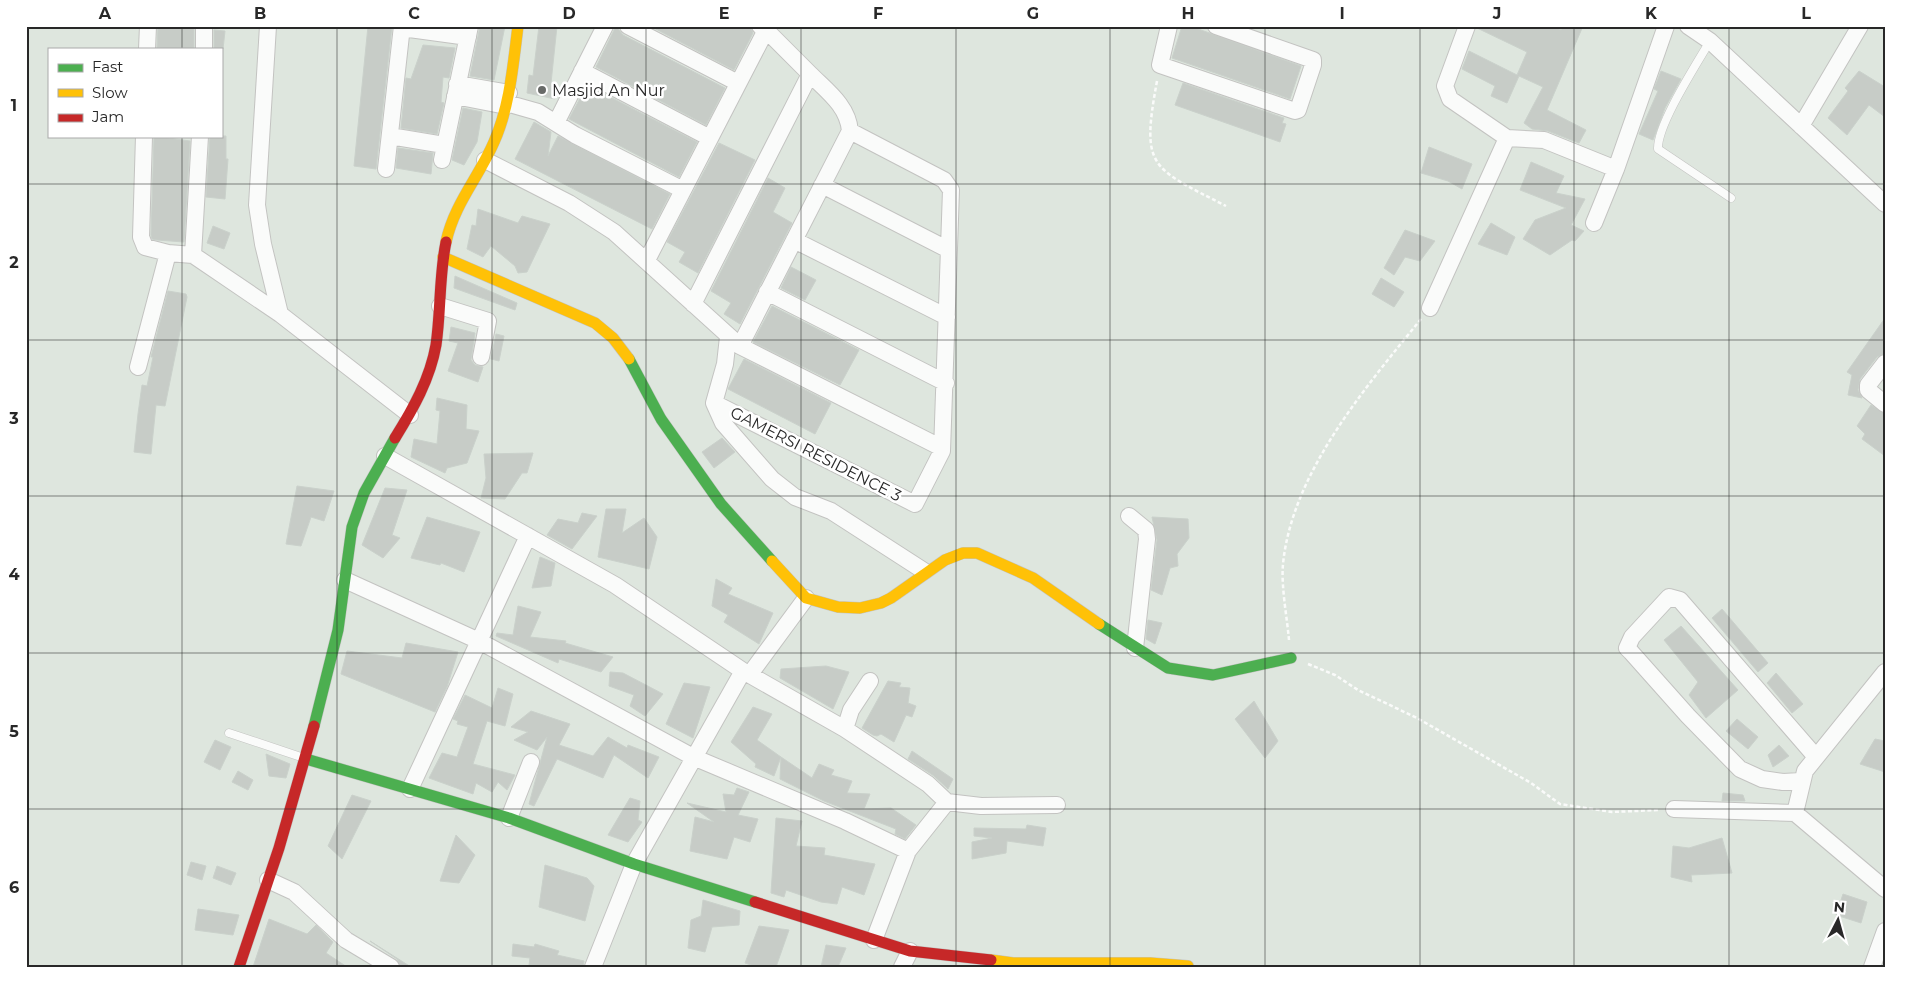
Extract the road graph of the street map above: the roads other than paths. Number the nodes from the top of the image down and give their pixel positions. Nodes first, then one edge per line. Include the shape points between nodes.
1 (148, 26) edge
2 (204, 26) edge
3 (268, 26) edge
4 (518, 26) edge
5 (605, 26) edge
6 (628, 26) edge
7 (1169, 26) edge
8 (1216, 26) edge
9 (1467, 26) edge
10 (1666, 26) edge
11 (1688, 26) edge
12 (1860, 26) edge
13 (402, 27) edge
14 (763, 28) edge
15 (469, 31) edge
16 (1710, 41) junction
17 (147, 48) edge
18 (204, 48) edge
19 (582, 72) junction
20 (810, 74) junction
21 (738, 83) junction
22 (456, 90) junction
23 (507, 101) junction
24 (556, 123) junction
25 (1802, 126) junction
26 (850, 131) junction
27 (390, 136) junction
28 (144, 138) edge
29 (200, 138) edge
30 (710, 138) junction
31 (1507, 138) junction
32 (485, 160) junction
33 (386, 169) dead end
34 (1616, 169) junction
35 (822, 185) junction
36 (683, 190) junction
37 (1731, 198) dead end
38 (1885, 204) edge
39 (1594, 224) dead end
40 (794, 240) junction
41 (949, 250) junction
42 (168, 253) junction
43 (193, 254) junction
44 (443, 257) junction
45 (646, 260) junction
46 (767, 292) junction
47 (693, 304) junction
48 (440, 306) junction
49 (1430, 308) road end
50 (280, 314) junction
51 (948, 317) junction
52 (734, 342) junction
53 (481, 357) dead end
54 (1885, 363) edge
55 (138, 367) dead end
56 (946, 383) junction
57 (714, 403) junction
58 (1885, 404) edge
59 (410, 415) junction
60 (942, 448) junction
61 (385, 456) junction
62 (1129, 516) dead end
63 (528, 536) junction
64 (924, 571) junction
65 (345, 580) junction
66 (806, 598) junction
67 (479, 641) junction
68 (1135, 648) junction
69 (1291, 658) road end
70 (746, 672) junction
71 (1885, 672) edge
72 (870, 681) dead end
73 (845, 729) junction
74 (229, 733) dead end
75 (693, 757) junction
76 (1816, 757) junction
77 (306, 759) junction
78 (531, 762) dead end
79 (1801, 781) junction
80 (410, 789) junction
81 (947, 802) junction
82 (1057, 805) dead end
83 (1674, 809) road end
84 (1794, 813) junction
85 (509, 818) junction
86 (908, 851) junction
87 (634, 864) junction
88 (268, 880) junction
89 (1885, 889) edge
90 (1885, 931) edge
91 (874, 940) junction
92 (910, 951) junction
93 (1013, 965) edge
94 (1188, 966) edge
95 (239, 967) edge
96 (391, 967) edge
97 (593, 967) edge
98 (902, 967) edge
99 (1872, 967) edge

1 - 17 street
2 - 18 street
3 - 50 street via 256,204
4 - 23 street
5 - 19 street
6 - 21 street
7 - 8 street via 1160,65 1298,110 1313,60
9 - 31 street via 1445,86 1450,99
10 - 34 street
11 - 16 street
12 - 25 street
13 - 15 street
13 - 27 street
14 - 20 street
14 - 21 street
15 - 22 street
16 - 25 street
16 - 37 lane via 1672,107 1657,142 1658,149
19 - 24 street
19 - 30 street
20 - 26 street via 847,113
20 - 47 street
21 - 30 street
22 - 23 street
22 - 27 street via 443,152
23 - 24 street via 538,112
23 - 32 street
24 - 36 street
25 - 38 street
26 - 35 street, GAMERSI RESIDENCE 3
26 - 41 street, GAMERSI RESIDENCE 3 via 949,184
27 - 33 street
28 - 42 street via 142,244
29 - 43 street
30 - 36 street
31 - 34 street via 1544,140
31 - 49 street
32 - 44 street via 454,210
32 - 45 street via 579,208
34 - 39 street
35 - 40 street, GAMERSI RESIDENCE 3
35 - 41 street
36 - 45 street
40 - 46 street, GAMERSI RESIDENCE 3
40 - 51 street
41 - 51 street, GAMERSI RESIDENCE 3
42 - 43 street
42 - 55 street
43 - 50 street
44 - 48 street
44 - 66 street via 572,312 595,323 613,338 627,355 661,419 721,504
45 - 47 street
46 - 52 street, GAMERSI RESIDENCE 3
46 - 56 street
47 - 52 street
48 - 53 street via 488,321
48 - 59 street via 433,359
50 - 59 street
51 - 56 street, GAMERSI RESIDENCE 3
52 - 57 street, GAMERSI RESIDENCE 3
52 - 60 street
54 - 58 street via 1868,385 1868,390
56 - 60 street, GAMERSI RESIDENCE 3
57 - 60 street, GAMERSI RESIDENCE 3 via 916,504
57 - 64 street, GAMERSI RESIDENCE 3 via 722,423 772,478 795,497 824,507
59 - 61 street
61 - 63 street
61 - 65 street via 357,510
62 - 68 street via 1146,530 1147,539
63 - 67 street
63 - 70 street via 615,585
64 - 66 street via 889,599 870,606 844,609
64 - 68 street via 960,553 978,553 1033,578
65 - 67 street
65 - 77 street via 335,645
66 - 70 street
67 - 75 street
67 - 80 street
68 - 69 street via 1168,668 1213,675
70 - 73 street
70 - 75 street
71 - 76 street
72 - 73 street via 851,710
73 - 81 street via 928,784
74 - 77 lane
75 - 86 street
75 - 87 street
76 - 79 street
76 - 79 street via 1680,600 1669,597 1632,637 1627,648 1740,769 1762,779
77 - 80 street
77 - 88 street
78 - 85 street
79 - 84 street
80 - 85 street
81 - 82 street via 988,806
81 - 86 street
83 - 84 street
84 - 89 street
85 - 87 street
86 - 91 street
87 - 91 street
87 - 97 street
88 - 95 street
88 - 96 street via 294,892 346,940
90 - 99 street
91 - 92 street
92 - 93 street
92 - 98 street
93 - 94 street via 1150,963

